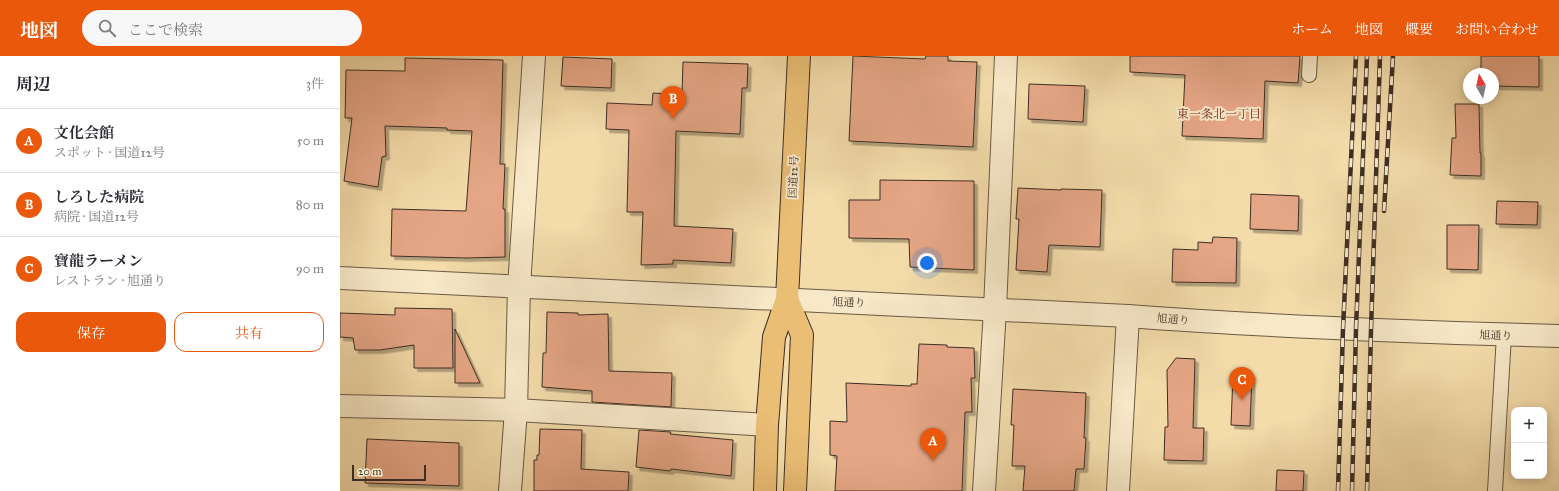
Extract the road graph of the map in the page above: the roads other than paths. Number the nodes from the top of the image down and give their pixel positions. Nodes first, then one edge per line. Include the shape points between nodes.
1 (534, 56) edge
2 (799, 56) edge
3 (1006, 56) edge
4 (1310, 56) edge
5 (1309, 75) dead end
6 (340, 278) edge
7 (519, 287) junction
8 (787, 299) junction
9 (995, 309) junction
10 (1128, 316) junction
11 (1559, 331) edge
12 (1504, 335) junction
13 (1559, 336) edge
14 (340, 406) edge
15 (516, 410) junction
16 (767, 425) junction
17 (510, 491) edge
18 (764, 491) edge
19 (795, 491) edge
20 (984, 491) edge
21 (1118, 491) edge
22 (1495, 491) edge

1 - 7 street
2 - 8 highway, 国道12号
3 - 9 street
4 - 5 lane
6 - 7 street, 旭通り
7 - 8 street, 旭通り
7 - 15 street
8 - 9 street, 旭通り
8 - 16 highway, 国道12号 via 774,337
8 - 19 highway, 国道12号 via 802,335
9 - 10 street, 旭通り
9 - 20 street
10 - 12 street, 旭通り via 1203,322
10 - 21 street
11 - 13 street
12 - 13 street, 旭通り
12 - 22 lane
14 - 15 street
15 - 16 street
15 - 17 street
16 - 18 highway, 国道12号

